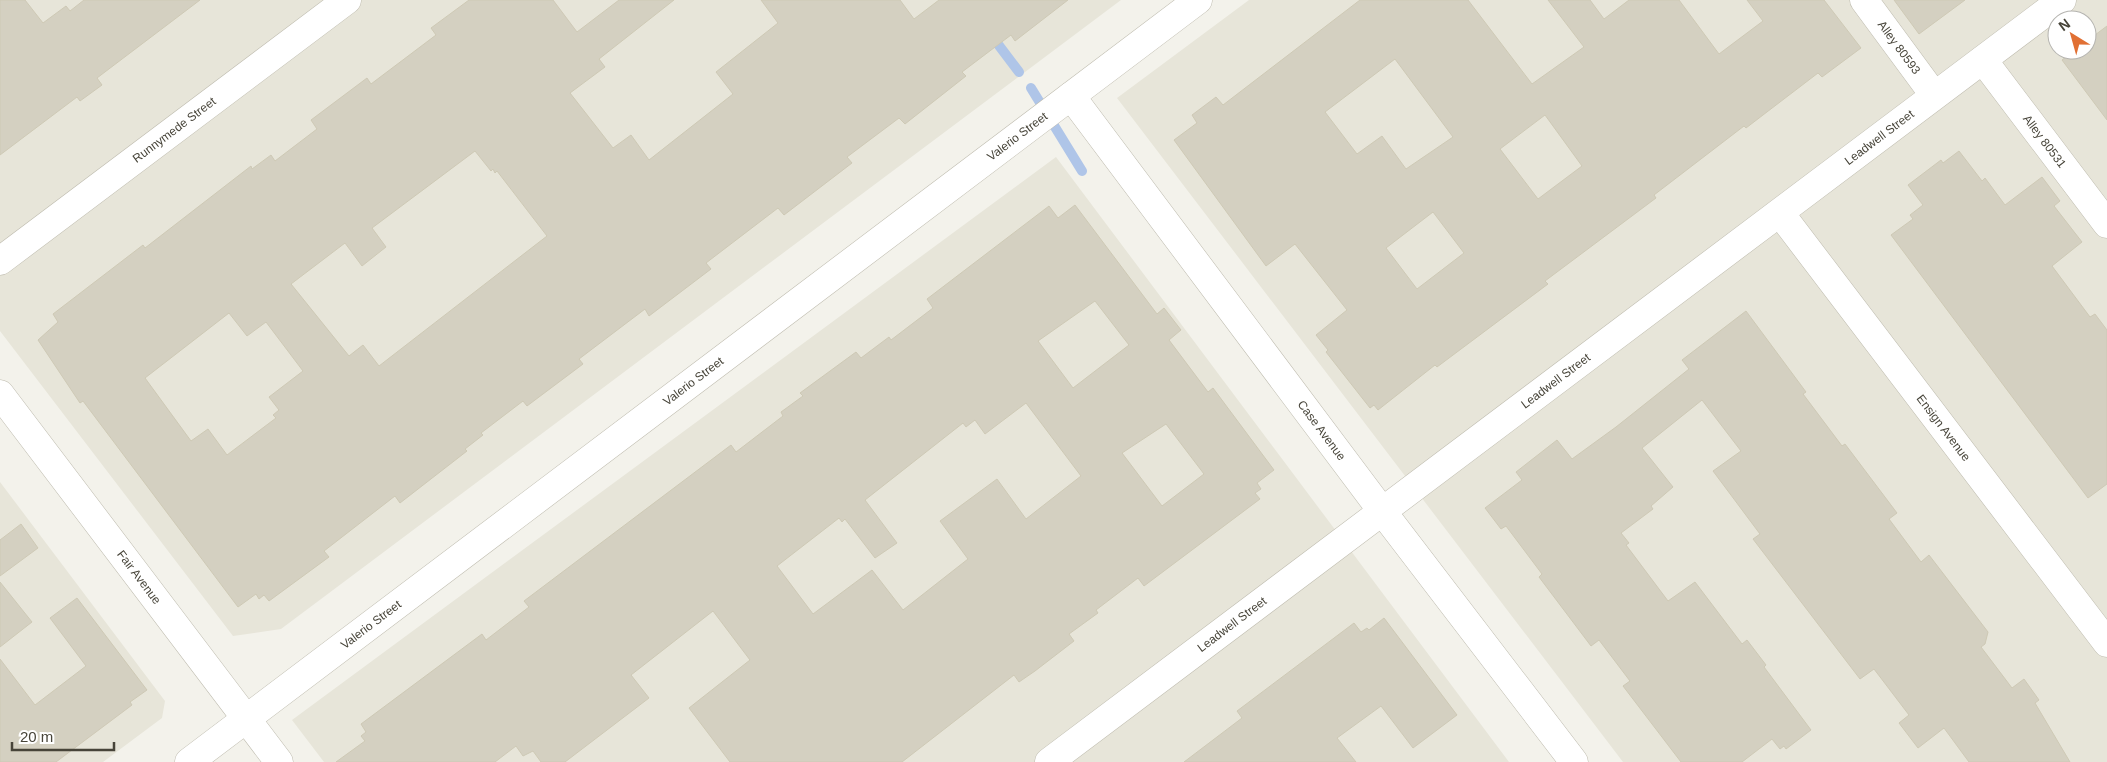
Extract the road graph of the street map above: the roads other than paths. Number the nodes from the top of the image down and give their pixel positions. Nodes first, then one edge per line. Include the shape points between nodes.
1 (347, 0) edge
2 (1198, 0) edge
3 (1864, 0) edge
4 (2062, 0) edge
5 (1983, 60) junction
6 (1934, 95) junction
7 (1071, 96) junction
8 (1780, 212) junction
9 (2107, 224) edge
10 (0, 261) edge
11 (0, 394) edge
12 (1382, 511) junction
13 (2107, 643) edge
14 (246, 719) junction
15 (189, 762) edge
16 (278, 762) edge
17 (1050, 762) edge
18 (1574, 762) edge

1 - 10 street, Runnymede Street
2 - 7 street, Valerio Street
3 - 6 street, Alley 80593
4 - 5 street, Leadwell Street
5 - 6 street, Leadwell Street
5 - 9 street, Alley 80531
6 - 8 street, Leadwell Street
7 - 12 street, Case Avenue
7 - 14 street, Valerio Street
8 - 12 street, Leadwell Street
8 - 13 street, Ensign Avenue
11 - 14 street, Fair Avenue
12 - 17 street, Leadwell Street
12 - 18 street, Case Avenue
14 - 15 street, Valerio Street
14 - 16 street, Fair Avenue

